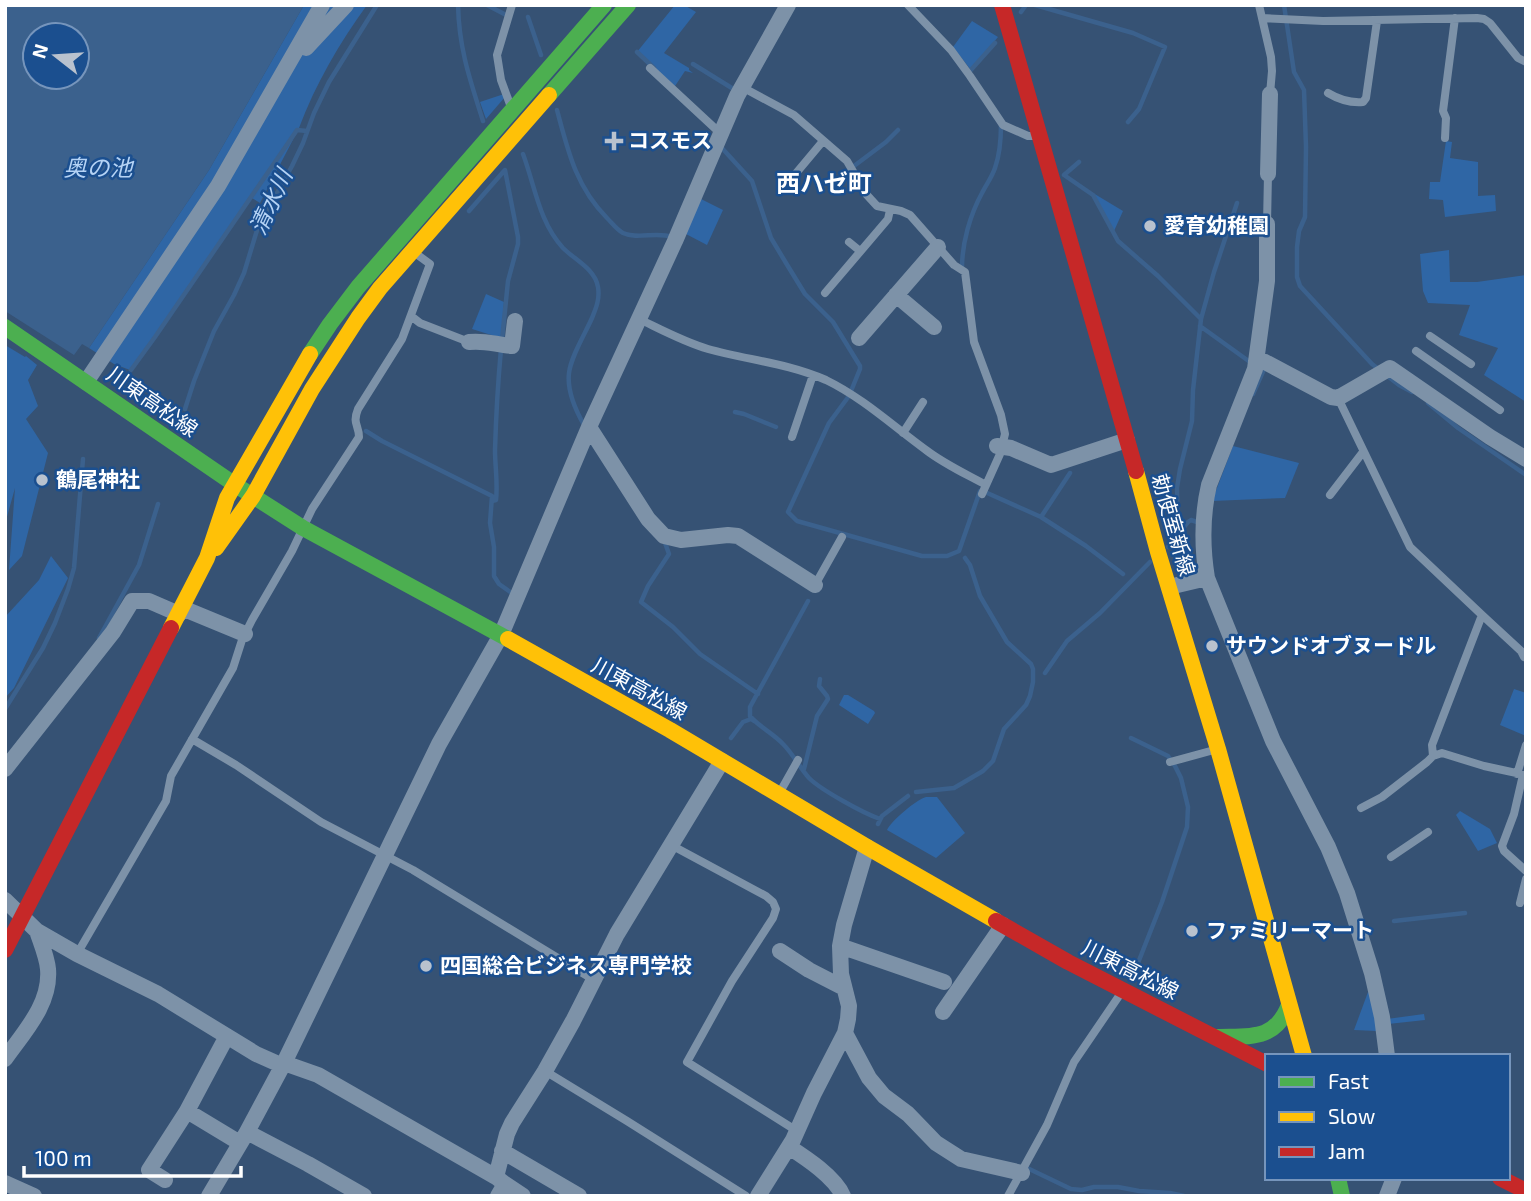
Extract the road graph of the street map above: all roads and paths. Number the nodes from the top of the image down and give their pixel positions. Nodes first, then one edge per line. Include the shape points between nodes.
1 (322, 5) edge
2 (346, 5) edge
3 (512, 5) edge
4 (604, 5) edge
5 (628, 5) edge
6 (788, 5) edge
7 (908, 5) edge
8 (1259, 5) edge
9 (1005, 18) edge
10 (1262, 18) junction
11 (1455, 18) junction
12 (1377, 21) junction
13 (1526, 61) edge
14 (287, 67) junction
15 (650, 68) dead end
16 (742, 87) junction
17 (1328, 93) dead end
18 (1270, 94) joint
19 (512, 110) junction
20 (720, 133) junction
21 (1039, 136) junction
22 (1445, 138) dead end
23 (822, 141) junction
24 (1268, 174) joint
25 (787, 184) dead end
26 (890, 209) junction
27 (1267, 224) joint
28 (849, 242) dead end
29 (937, 247) junction
30 (412, 251) junction
31 (860, 251) junction
32 (825, 293) dead end
33 (896, 295) junction
34 (411, 316) junction
35 (930, 317) dead end
36 (639, 319) junction
37 (515, 321) dead end
38 (5, 327) edge
39 (1430, 336) dead end
40 (859, 338) dead end
41 (469, 342) joint
42 (1416, 351) dead end
43 (1256, 361) junction
44 (1471, 364) dead end
45 (813, 375) junction
46 (86, 382) junction
47 (1338, 398) junction
48 (923, 402) dead end
49 (1500, 410) dead end
50 (589, 427) junction
51 (903, 433) junction
52 (792, 437) dead end
53 (1127, 440) junction
54 (1000, 446) junction
55 (1363, 452) junction
56 (1526, 459) edge
57 (234, 484) junction
58 (1330, 495) dead end
59 (253, 496) junction
60 (303, 528) junction
61 (842, 537) dead end
62 (207, 558) junction
63 (1207, 578) junction
64 (815, 585) joint
65 (1169, 587) junction
66 (180, 611) junction
67 (1482, 615) junction
68 (245, 634) junction
69 (501, 635) junction
70 (1524, 657) dead end
71 (192, 739) junction
72 (1526, 744) edge
73 (1218, 749) junction
74 (1433, 756) junction
75 (798, 760) dead end
76 (722, 761) junction
77 (1170, 762) dead end
78 (5, 769) edge
79 (1522, 775) edge
80 (779, 794) junction
81 (1361, 808) dead end
82 (1428, 832) dead end
83 (671, 845) junction
84 (867, 847) junction
85 (383, 856) junction
86 (1391, 857) dead end
87 (1526, 871) edge
88 (1526, 879) edge
89 (5, 900) edge
90 (1520, 903) dead end
91 (23, 918) junction
92 (1003, 925) junction
93 (37, 931) junction
94 (840, 946) junction
95 (5, 950) edge
96 (780, 951) dead end
97 (77, 954) junction
98 (594, 980) junction
99 (944, 982) dead end
100 (844, 988) junction
101 (1123, 990) junction
102 (1289, 1005) junction
103 (943, 1012) dead end
104 (845, 1033) junction
105 (227, 1036) junction
106 (1215, 1037) junction
107 (1303, 1054) edge
108 (1387, 1054) edge
109 (5, 1059) edge
110 (1265, 1063) edge
111 (283, 1065) junction
112 (545, 1072) junction
113 (187, 1111) junction
114 (797, 1131) junction
115 (243, 1138) junction
116 (789, 1147) junction
117 (502, 1151) junction
118 (1022, 1173) junction
119 (165, 1180) dead end
120 (1505, 1180) edge
121 (5, 1183) edge
122 (500, 1186) edge
123 (1522, 1187) edge
124 (34, 1196) edge
125 (209, 1196) edge
126 (364, 1196) edge
127 (523, 1196) edge
128 (579, 1196) edge
129 (746, 1196) edge
130 (758, 1196) edge
131 (843, 1196) edge
132 (1008, 1196) edge

1 - 14 street
2 - 14 street
3 - 19 lane via 497,55
4 - 19 main road
5 - 30 main road
6 - 16 street
7 - 21 lane via 951,50 1003,125
8 - 10 lane
9 - 21 main road, 勅使室新線
10 - 12 lane
10 - 18 lane via 1271,57
11 - 12 lane
11 - 13 lane via 1484,19 1518,58
11 - 22 lane via 1443,111
12 - 17 lane via 1363,102
14 - 46 street via 218,186
15 - 20 lane
16 - 20 street
16 - 23 lane via 794,115
18 - 24 street
19 - 57 main road via 334,315
20 - 36 street
21 - 53 main road, 勅使室新線
23 - 25 lane
23 - 26 lane via 847,161 872,202
24 - 27 lane
26 - 29 lane via 910,215
26 - 31 lane via 888,219
27 - 43 street via 1267,281
28 - 31 lane
29 - 33 street
29 - 54 lane via 965,272 974,342 1002,415 1005,434
30 - 34 lane via 430,264
30 - 59 main road via 358,318
31 - 32 lane
33 - 35 street
33 - 40 street via 881,323
34 - 41 lane
34 - 60 lane via 402,339 358,409 359,437
36 - 45 lane via 708,349
36 - 50 street
37 - 41 street via 512,346
38 - 46 main road, 川東高松線
39 - 44 lane
42 - 49 lane
43 - 47 street
43 - 63 street via 1205,502
45 - 51 lane via 873,408
45 - 52 lane
46 - 57 main road, 川東高松線
47 - 55 lane
47 - 56 street via 1390,368
48 - 51 lane
50 - 64 street via 648,519 664,536 681,540 738,536
50 - 69 street
51 - 54 lane via 984,490
53 - 54 street via 1051,465
53 - 65 main road, 勅使室新線
55 - 58 lane
55 - 67 lane via 1410,547
57 - 59 main road, 川東高松線
57 - 62 main road
59 - 60 main road, 川東高松線
59 - 62 main road
60 - 68 lane
60 - 69 main road, 川東高松線
61 - 64 lane
62 - 66 main road
63 - 65 street
63 - 108 street via 1273,741 1347,893 1372,973
65 - 73 main road, 勅使室新線
66 - 68 street
66 - 78 street via 132,601 113,632
66 - 91 main road
67 - 70 lane
67 - 74 lane via 1432,746
68 - 71 lane via 233,668
69 - 76 main road, 川東高松線
69 - 85 street
71 - 85 lane
71 - 97 lane via 171,776 166,802
72 - 79 lane
73 - 77 lane
73 - 102 main road, 勅使室新線
74 - 79 lane via 1442,753
74 - 81 lane
75 - 80 lane
76 - 80 main road, 川東高松線
76 - 83 street
79 - 87 lane via 1502,846
80 - 84 main road, 川東高松線
82 - 86 lane
83 - 98 street
83 - 114 lane via 766,896 776,909 687,1062
84 - 92 main road, 川東高松線
84 - 94 street
85 - 98 lane
85 - 111 street
88 - 90 lane
89 - 91 street
91 - 93 street
91 - 95 main road
92 - 101 main road, 川東高松線
92 - 103 street
93 - 97 street
93 - 109 street via 48,968 47,987 34,1018
94 - 99 street
94 - 100 street
96 - 100 street
97 - 105 street via 158,994
98 - 112 street
100 - 104 street via 849,1006
101 - 106 main road, 川東高松線
101 - 118 lane via 1074,1062
102 - 106 main road via 1276,1029
102 - 107 main road, 勅使室新線
104 - 114 street
104 - 118 street via 869,1078 936,1143 961,1159
105 - 111 street
105 - 113 street
106 - 110 main road, 川東高松線
111 - 115 street
111 - 122 street via 318,1075
112 - 117 street via 512,1123
112 - 129 lane
113 - 115 street
113 - 119 street via 149,1170
114 - 116 street
115 - 125 street
115 - 126 street via 308,1164
116 - 130 street
116 - 131 street via 839,1187
117 - 122 street
117 - 128 street
118 - 132 lane
120 - 123 main road
121 - 124 street
122 - 127 street

